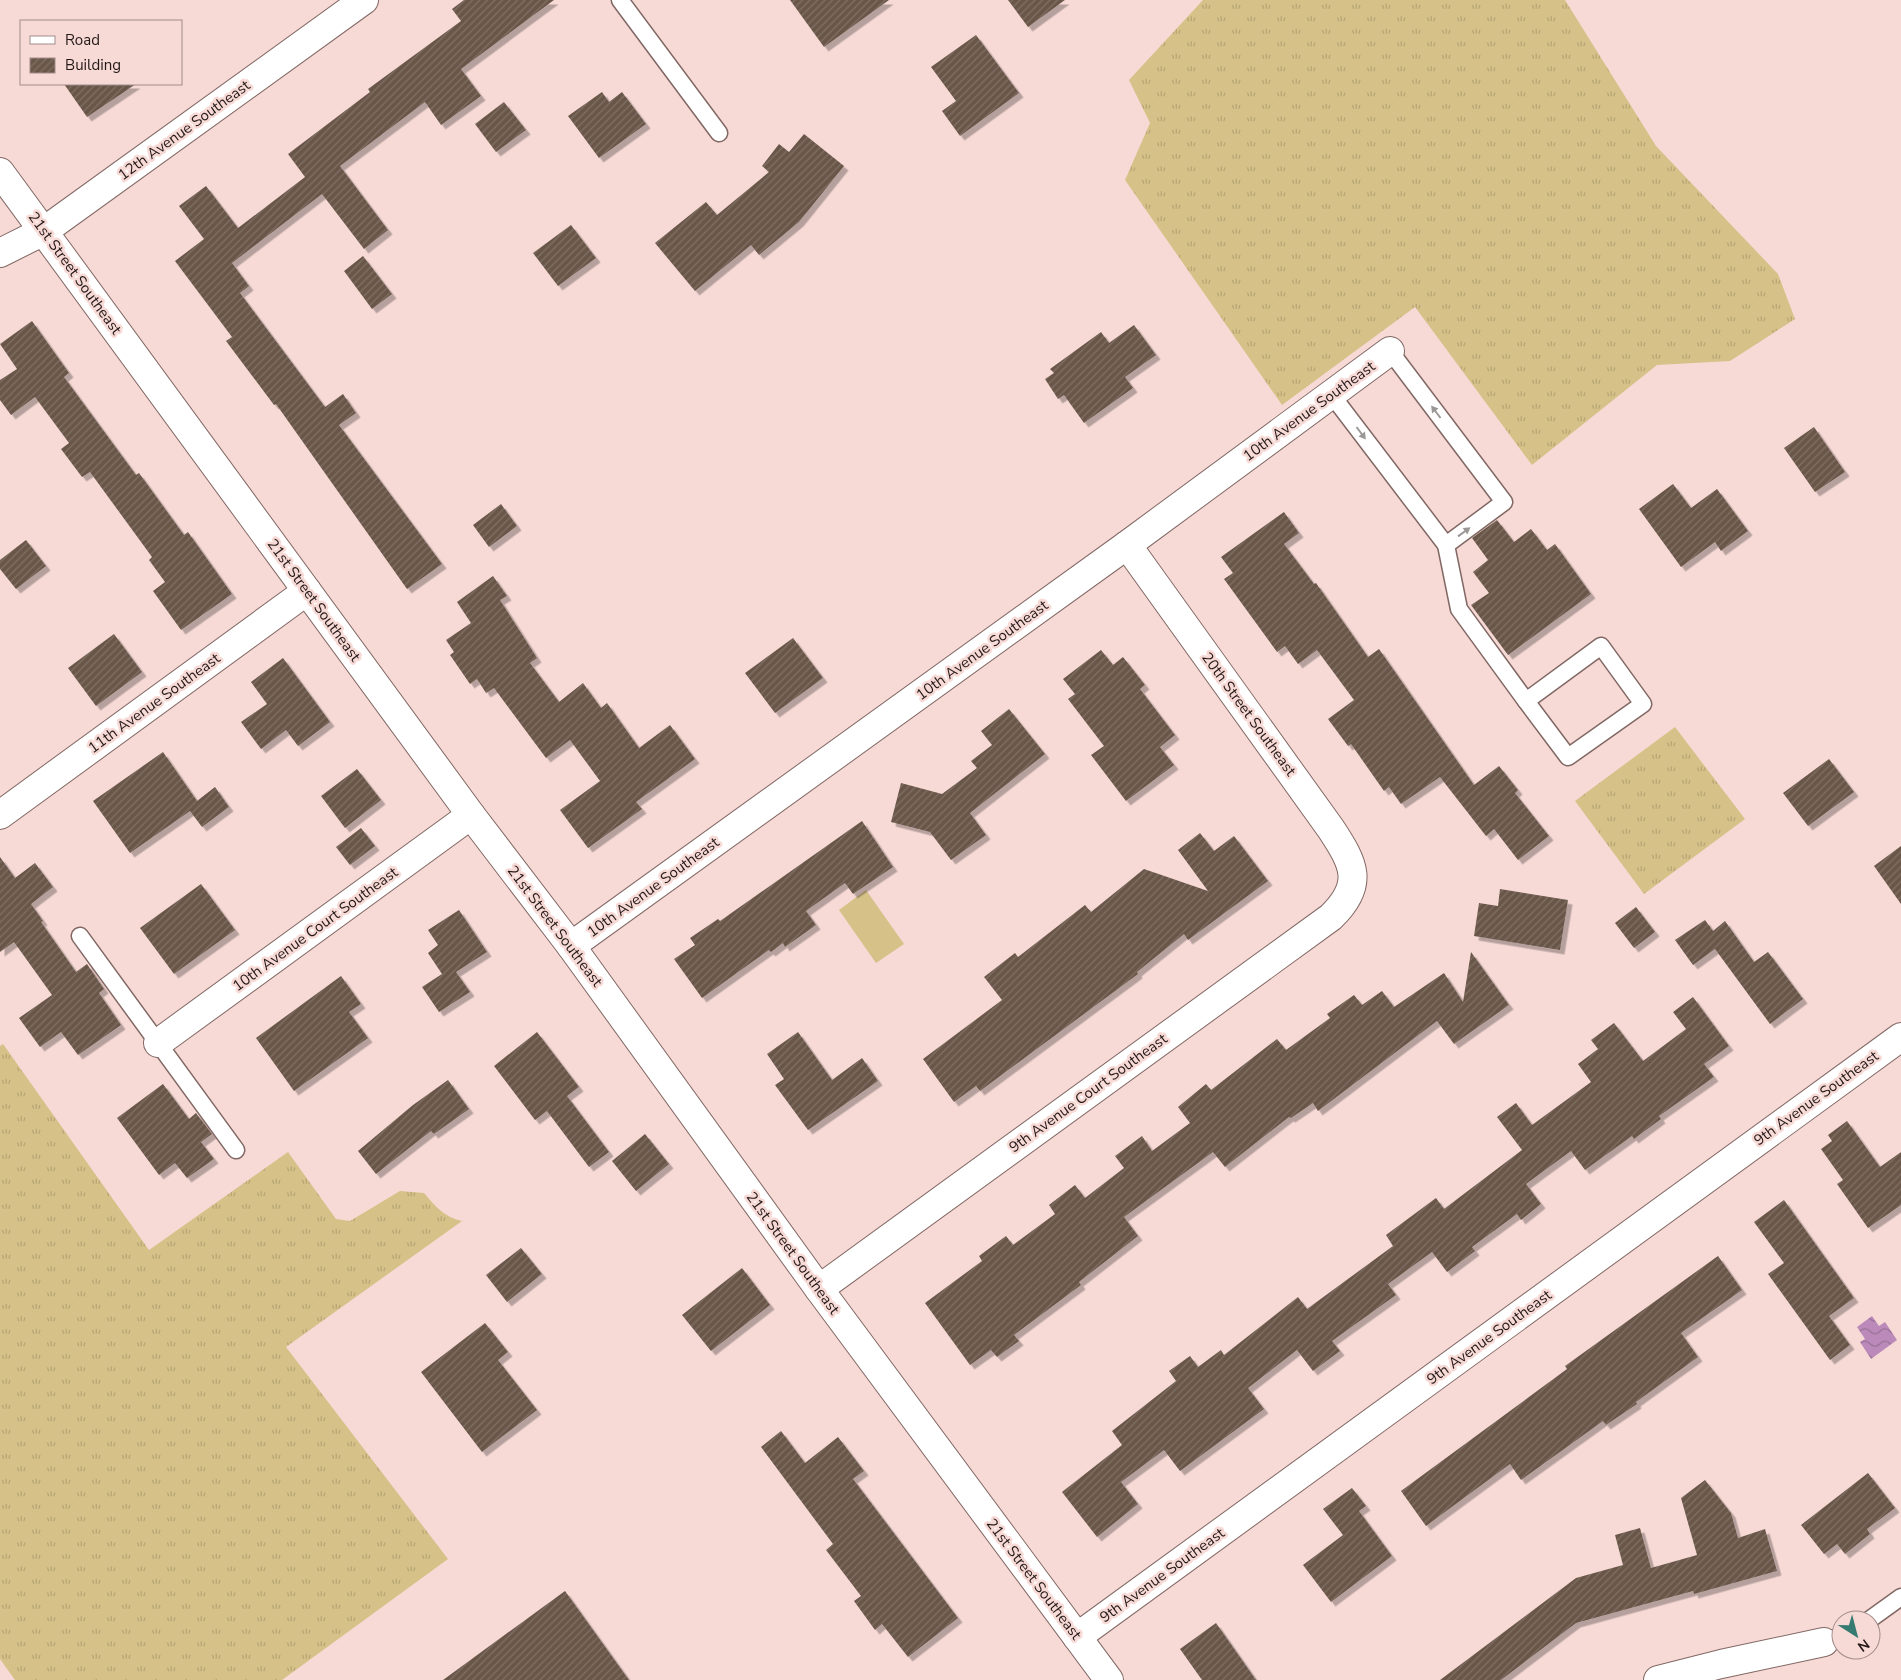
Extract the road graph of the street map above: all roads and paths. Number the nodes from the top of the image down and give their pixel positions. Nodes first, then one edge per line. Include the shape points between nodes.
1 (364, 0) edge
2 (620, 0) edge
3 (719, 133) dead end
4 (0, 172) edge
5 (44, 231) junction
6 (0, 253) edge
7 (1390, 351) joint
8 (1331, 394) junction
9 (1446, 544) junction
10 (1127, 546) junction
11 (307, 592) junction
12 (1526, 701) junction
13 (0, 815) edge
14 (472, 815) junction
15 (1352, 891) joint
16 (80, 936) dead end
17 (571, 946) junction
18 (1901, 1037) edge
19 (158, 1043) junction
20 (236, 1150) dead end
21 (819, 1289) junction
22 (1901, 1597) edge
23 (1881, 1611) edge
24 (1077, 1637) junction
25 (1831, 1639) edge
26 (1109, 1680) edge
27 (1658, 1680) edge

1 - 5 street, 12th Avenue Southeast
2 - 3 lane
4 - 5 street, 21st Street Southeast
5 - 6 street, 12th Avenue Southeast
5 - 11 street, 21st Street Southeast
7 - 8 street, 10th Avenue Southeast
9 -> 7 lane via 1504,502
8 -> 9 lane
8 - 10 street, 10th Avenue Southeast
9 - 12 lane via 1459,609
10 - 15 street, 20th Street Southeast via 1331,829 1354,873
10 - 17 street, 10th Avenue Southeast
11 - 13 street, 11th Avenue Southeast
11 - 14 street, 21st Street Southeast
12 - 12 lane via 1568,757 1643,704 1602,646
14 - 17 street, 21st Street Southeast
14 - 19 street, 10th Avenue Court Southeast
15 - 21 street, 9th Avenue Court Southeast via 1331,917
16 - 19 lane
17 - 21 street, 21st Street Southeast
18 - 24 street, 9th Avenue Southeast
19 - 20 lane
21 - 24 street, 21st Street Southeast
22 - 23 lane
24 - 26 street, 21st Street Southeast
25 - 27 street

